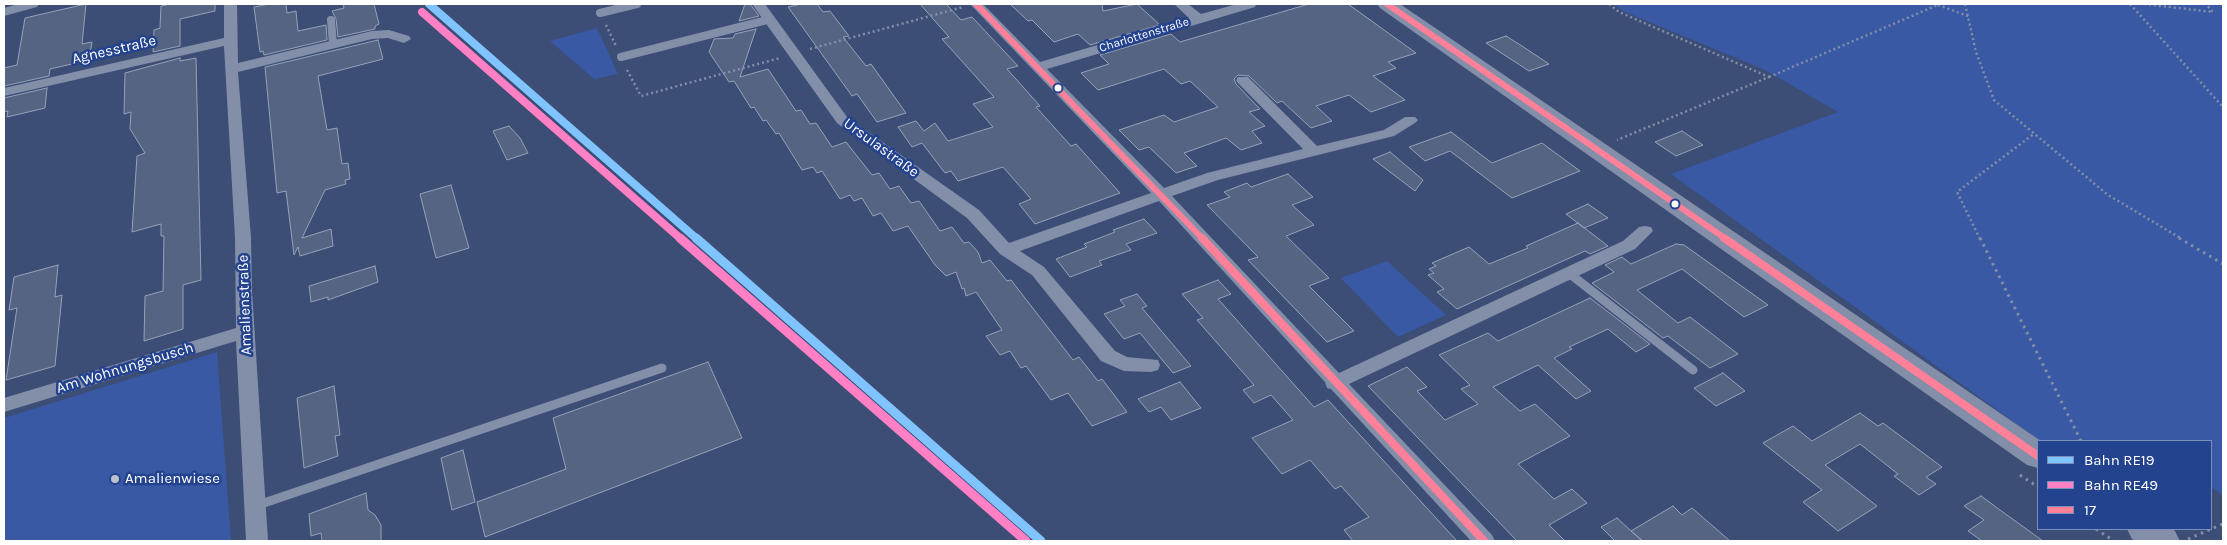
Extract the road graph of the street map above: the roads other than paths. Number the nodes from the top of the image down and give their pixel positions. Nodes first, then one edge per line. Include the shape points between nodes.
1 (32, 4) edge
2 (230, 4) edge
3 (637, 4) edge
4 (758, 4) edge
5 (1180, 4) edge
6 (1250, 4) edge
7 (1387, 4) edge
8 (970, 5) edge
9 (4, 12) edge
10 (600, 13) road end
11 (1198, 19) junction
12 (331, 20) dead end
13 (767, 20) junction
14 (404, 39) dead end
15 (231, 40) junction
16 (333, 44) junction
17 (621, 57) road end
18 (1037, 67) junction
19 (231, 69) junction
20 (1243, 80) dead end
21 (4, 92) edge
22 (1410, 120) dead end
23 (1314, 152) junction
24 (1161, 194) junction
25 (1645, 231) dead end
26 (1006, 250) junction
27 (1570, 274) junction
28 (246, 332) junction
29 (1151, 365) dead end
30 (662, 368) dead end
31 (1693, 370) dead end
32 (1334, 383) junction
33 (4, 405) edge
34 (2037, 455) edge
35 (254, 506) junction
36 (2146, 530) edge
37 (257, 541) edge
38 (1484, 541) edge
39 (2162, 541) edge

1 - 9 street
2 - 15 street, Amalienstraße
3 - 10 lane
4 - 13 street, Ursulastraße
5 - 11 street
6 - 11 street, Charlottenstraße
7 - 34 main road
8 - 18 street
11 - 18 street, Charlottenstraße
12 - 16 lane
13 - 17 lane
13 - 26 street, Ursulastraße via 842,120 973,214
14 - 16 street via 389,34 372,35
15 - 19 street, Amalienstraße
15 - 21 street, Agnesstraße
16 - 19 street
18 - 24 street
19 - 28 street, Amalienstraße
20 - 23 street
22 - 23 street via 1389,133
23 - 24 street via 1221,174
24 - 26 street
24 - 32 street
25 - 27 street via 1629,246
26 - 29 street, Ursulastraße via 1038,271 1108,356 1124,364
27 - 31 lane
27 - 32 street
28 - 33 street, Am Wohnungsbusch
28 - 35 street, Amalienstraße
30 - 35 lane
32 - 38 street
35 - 37 street, Amalienstraße
36 - 39 main road

